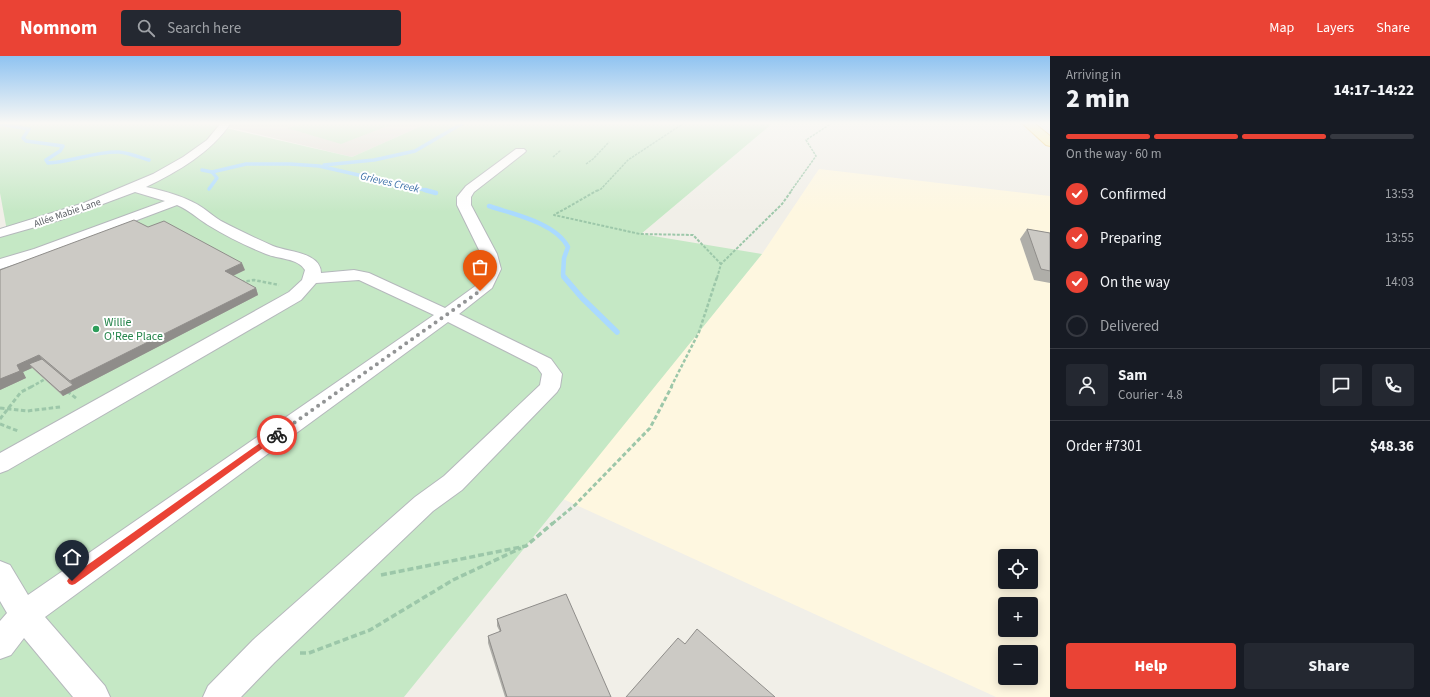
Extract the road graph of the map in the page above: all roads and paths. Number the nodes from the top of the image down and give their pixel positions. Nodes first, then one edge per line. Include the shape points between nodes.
1 (195, 153) edge
2 (517, 153) edge
3 (558, 153) edge
4 (599, 153) edge
5 (639, 153) edge
6 (814, 153) edge
7 (553, 157) dead end
8 (586, 164) dead end
9 (134, 188) junction
10 (176, 201) junction
11 (0, 234) edge
12 (0, 264) edge
13 (721, 264) junction
14 (311, 279) junction
15 (281, 286) dead end
16 (246, 287) edge
17 (447, 315) junction
18 (47, 373) edge
19 (62, 386) edge
20 (72, 402) dead end
21 (65, 405) dead end
22 (0, 408) edge
23 (7, 409) junction
24 (0, 419) edge
25 (0, 424) edge
26 (20, 431) dead end
27 (0, 464) edge
28 (526, 546) junction
29 (0, 574) edge
30 (377, 576) dead end
31 (12, 619) edge
32 (0, 644) edge
33 (264, 651) junction
34 (94, 697) edge
35 (219, 697) edge

1 - 9 street, Allée Mabie Lane
2 - 17 street via 470,189 464,197 464,205 489,254 493,269 486,285 480,291
3 - 7 path
4 - 8 path
5 - 13 path via 628,160 601,189 554,215 640,234 693,235
6 - 13 path via 816,156 782,204
9 - 10 street via 148,190
9 - 11 street, Allée Mabie Lane via 62,215
10 - 12 street
10 - 14 street via 278,255 296,257 304,261 312,269
13 - 28 path via 699,332 650,428 575,505
14 - 17 street via 363,276
14 - 27 street via 295,296 168,366
15 - 16 path via 255,281 244,281 239,284
17 - 31 street
17 - 33 street via 544,363 552,374 550,387 453,483 424,504
18 - 23 path via 51,376 21,392
19 - 20 path via 78,400
21 - 23 path via 43,410
22 - 23 path
23 - 24 path
25 - 26 path
28 - 30 path
28 - 33 path via 453,580 370,630 309,653
29 - 31 street
31 - 32 street
31 - 34 street
33 - 35 street

